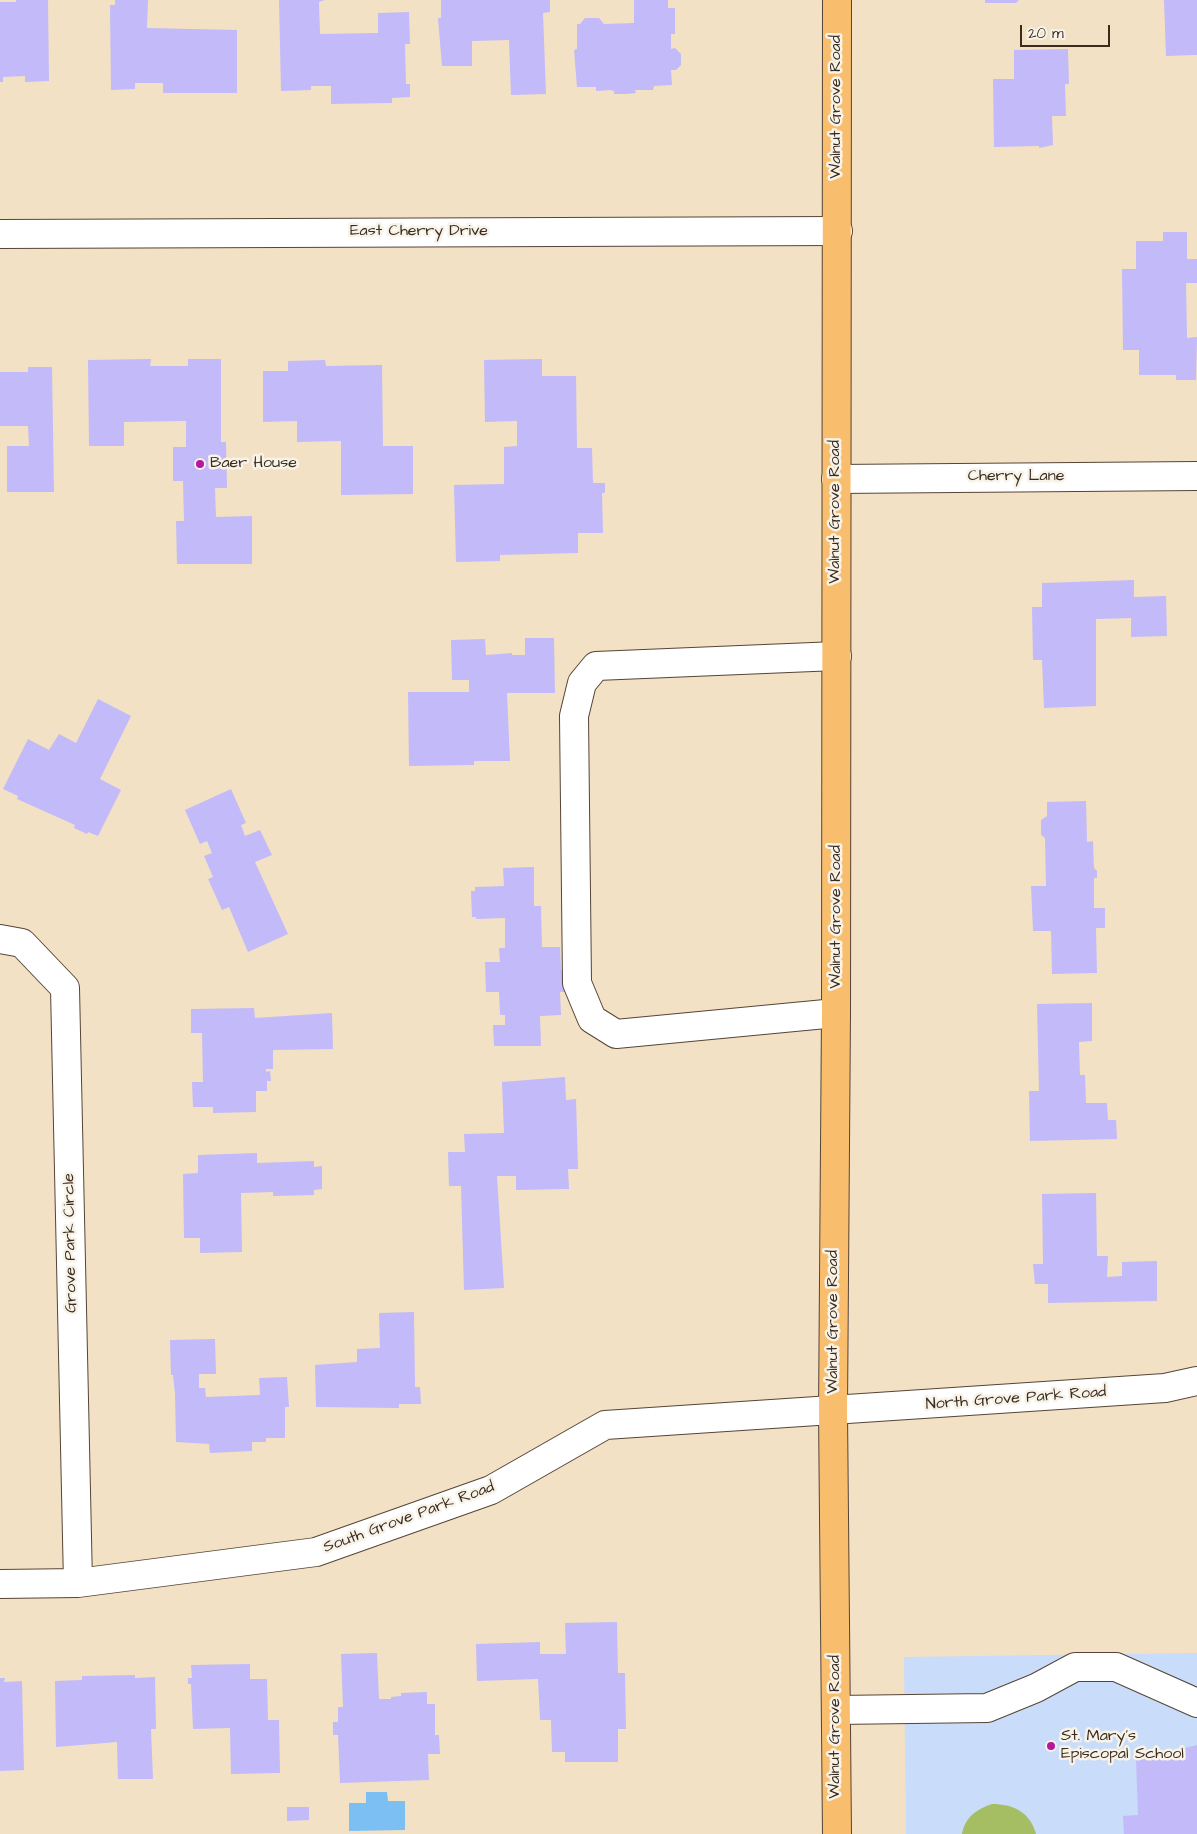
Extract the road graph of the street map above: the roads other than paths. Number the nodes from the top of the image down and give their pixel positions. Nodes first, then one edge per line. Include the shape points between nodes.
1 (837, 0) edge
2 (838, 231) junction
3 (0, 234) edge
4 (1197, 476) edge
5 (836, 479) junction
6 (837, 656) junction
7 (0, 939) edge
8 (836, 1013) junction
9 (1197, 1381) edge
10 (834, 1411) junction
11 (78, 1583) junction
12 (0, 1584) edge
13 (1197, 1703) edge
14 (836, 1710) junction
15 (837, 1834) edge

1 - 2 main road, Walnut Grove Road
2 - 3 street, East Cherry Drive
2 - 5 main road, Walnut Grove Road
4 - 5 street, Cherry Lane
5 - 6 main road, Walnut Grove Road
6 - 8 main road, Walnut Grove Road
6 - 8 street via 596,666 582,683 574,716 577,983 592,1019 616,1034
7 - 11 street, Grove Park Circle via 22,943 65,988
8 - 10 main road, Walnut Grove Road
9 - 10 street, North Grove Park Road via 1165,1388
10 - 11 street, South Grove Park Road via 605,1425 491,1490 316,1552
10 - 14 main road, Walnut Grove Road
11 - 12 street, South Grove Park Road
13 - 14 street via 1116,1667 1075,1667 1036,1688 987,1708
14 - 15 main road, Walnut Grove Road

